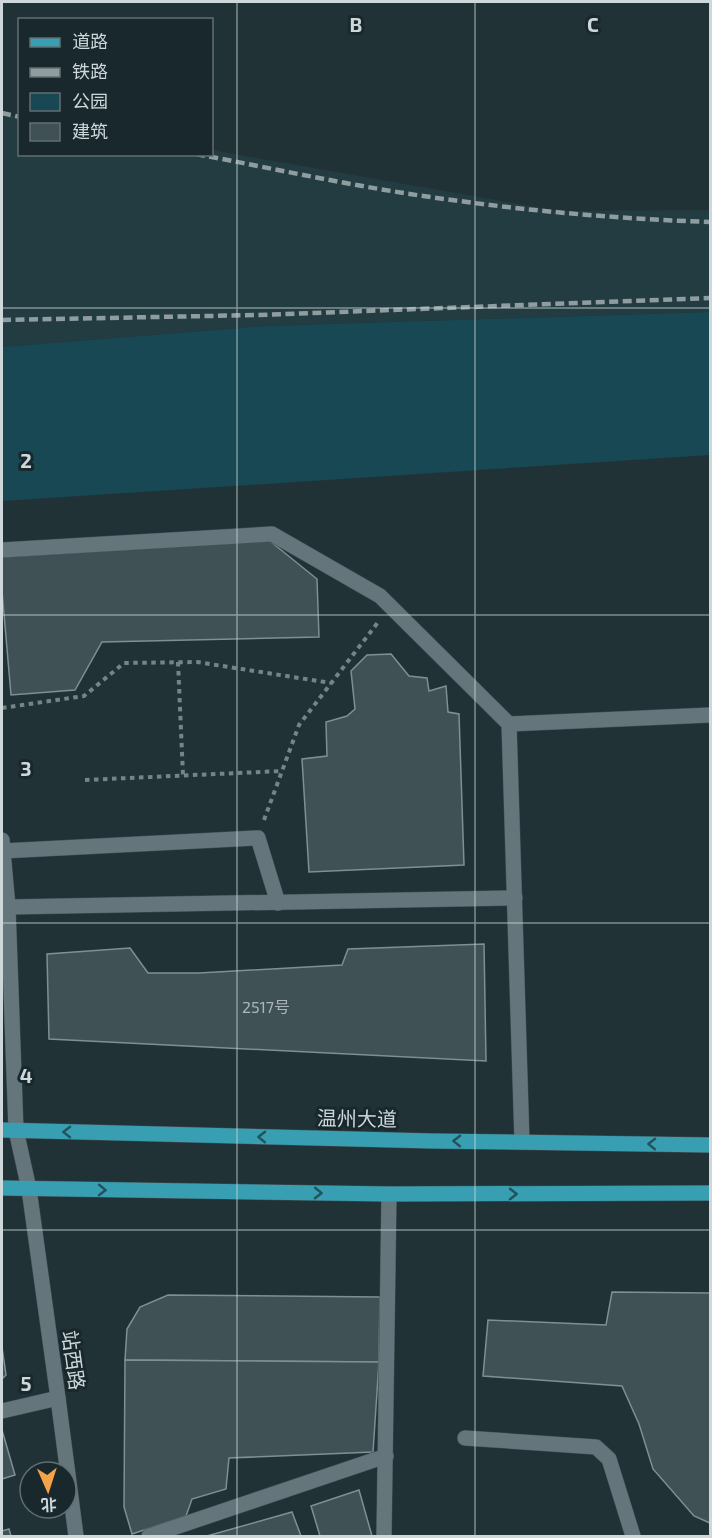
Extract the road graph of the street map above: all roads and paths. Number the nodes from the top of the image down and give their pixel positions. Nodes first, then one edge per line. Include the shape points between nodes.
1 (2, 550) edge
2 (391, 606) junction
3 (178, 662) junction
4 (331, 683) junction
5 (2, 708) edge
6 (711, 715) edge
7 (509, 724) junction
8 (282, 771) junction
9 (183, 775) junction
10 (85, 780) dead end
11 (258, 838) junction
12 (2, 847) edge
13 (515, 898) junction
14 (278, 903) junction
15 (8, 908) junction
16 (9, 1130) edge
17 (522, 1142) junction
18 (711, 1145) edge
19 (2, 1188) edge
20 (28, 1189) junction
21 (711, 1193) edge
22 (389, 1194) junction
23 (58, 1398) junction
24 (2, 1411) edge
25 (465, 1438) dead end
26 (386, 1456) junction
27 (76, 1536) edge
28 (150, 1536) edge
29 (384, 1536) edge
30 (633, 1536) edge

1 - 2 street via 272,534
2 - 4 path
2 - 7 street
3 - 4 path
3 - 5 path via 124,663 84,696
3 - 9 path
4 - 8 path via 298,725
6 - 7 street
7 - 13 street
8 - 9 path
8 - 11 path
9 - 10 path
11 - 12 street
11 - 14 street
12 - 15 street, 站西路
13 - 14 street
13 - 17 street
14 - 15 street
15 - 16 street, 站西路
17 -> 16 main road, 温州大道
16 - 20 street, 站西路
18 -> 17 main road, 温州大道
19 - 20 main road
20 -> 22 main road
20 - 23 street, 站西路
22 -> 21 main road
22 - 26 street
23 - 24 street
23 - 27 street, 站西路
25 - 30 street via 596,1448 609,1459
26 - 28 street
26 - 29 street

